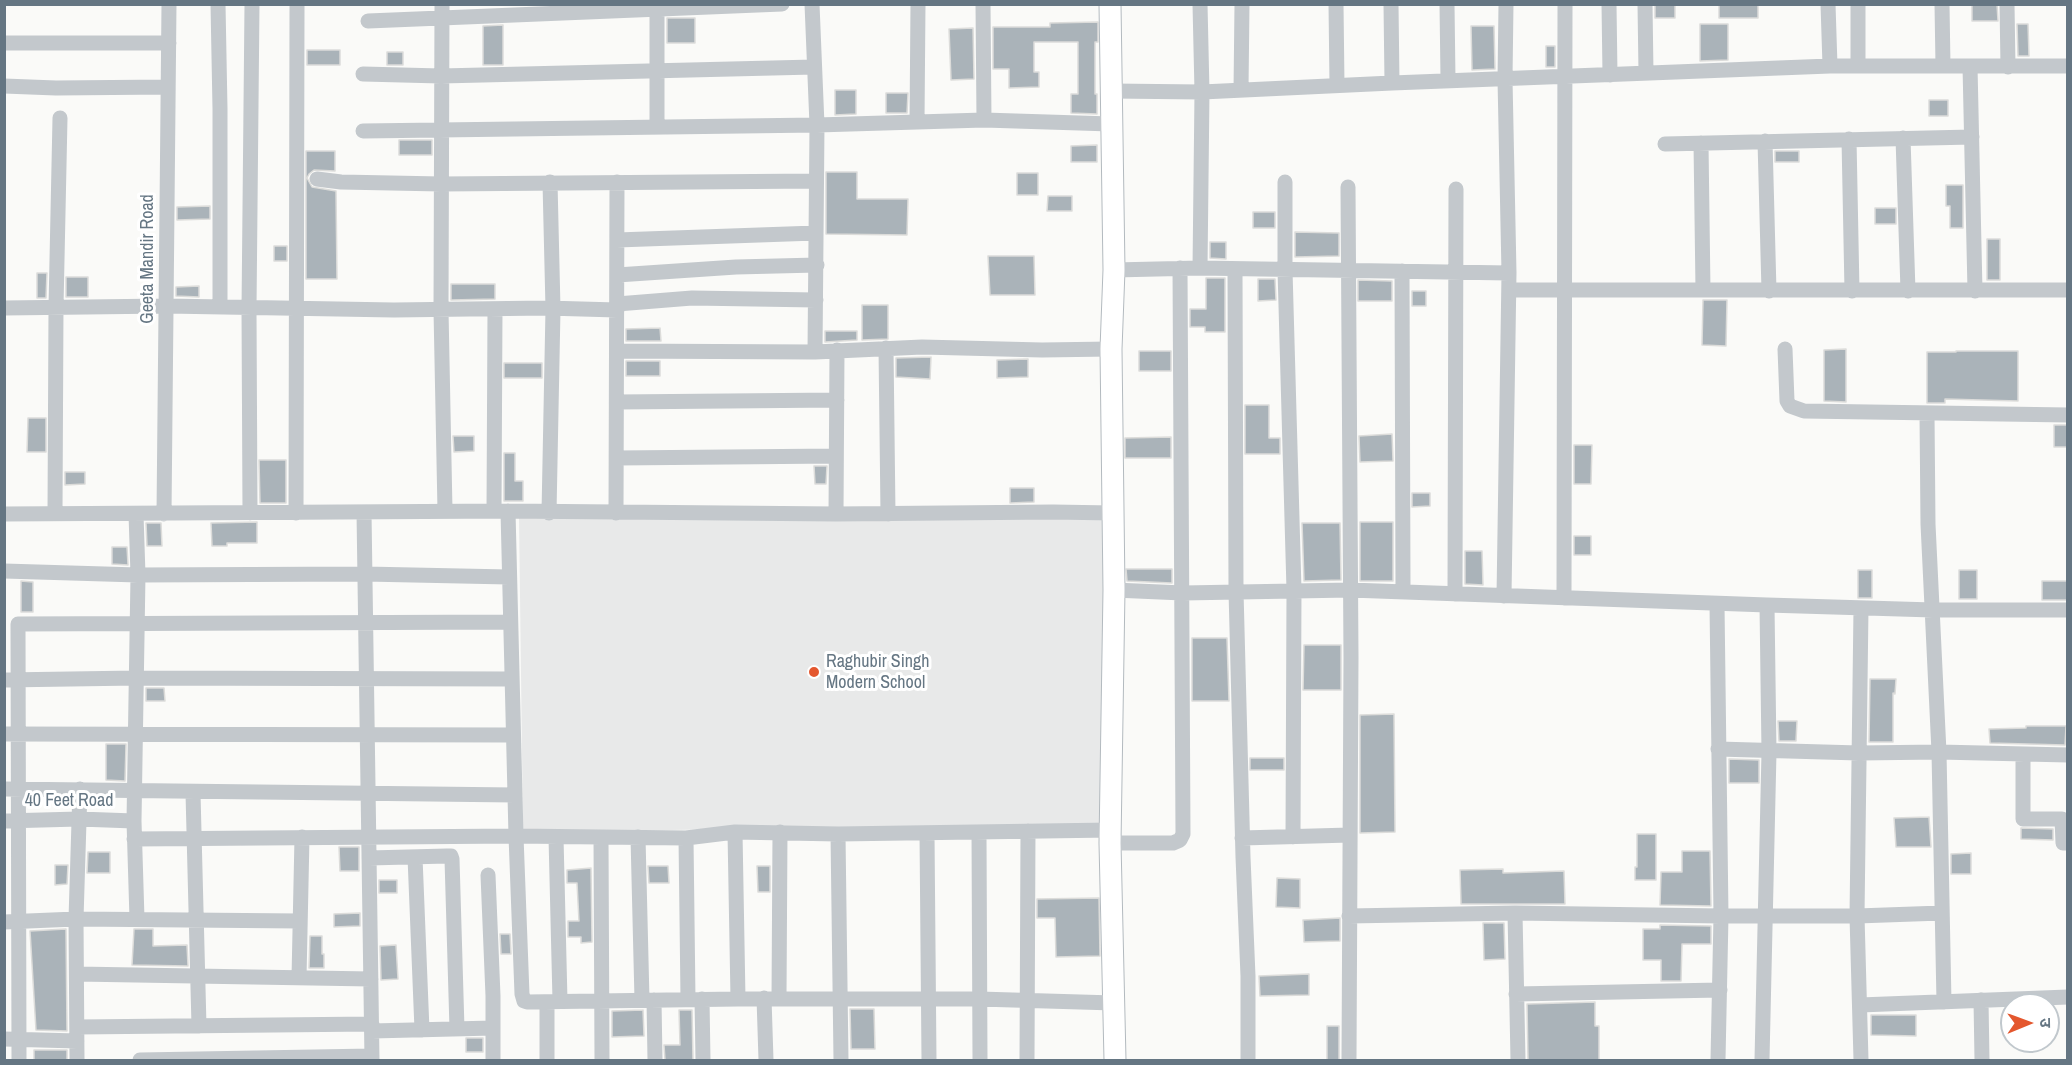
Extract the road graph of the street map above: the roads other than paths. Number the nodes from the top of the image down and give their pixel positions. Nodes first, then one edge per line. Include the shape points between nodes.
1 (169, 4) edge
2 (218, 4) edge
3 (252, 4) edge
4 (297, 4) edge
5 (782, 4) edge
6 (812, 4) edge
7 (918, 4) edge
8 (983, 4) edge
9 (1110, 4) edge
10 (1200, 4) edge
11 (1242, 4) edge
12 (1336, 4) edge
13 (1390, 4) edge
14 (1447, 4) edge
15 (1506, 4) edge
16 (1565, 4) edge
17 (1609, 4) edge
18 (1645, 4) edge
19 (1828, 4) edge
20 (1858, 4) edge
21 (1942, 4) edge
22 (2007, 4) edge
23 (657, 7) edge
24 (442, 12) edge
25 (368, 21) dead end
26 (4, 43) edge
27 (169, 43) junction
28 (1830, 66) junction
29 (1858, 66) junction
30 (1943, 66) junction
31 (1970, 66) junction
32 (2067, 66) edge
33 (814, 67) junction
34 (2008, 67) junction
35 (656, 71) junction
36 (1646, 73) junction
37 (363, 74) dead end
38 (1610, 75) junction
39 (441, 76) junction
40 (1565, 76) junction
41 (1448, 79) junction
42 (1505, 79) junction
43 (1392, 83) junction
44 (1337, 85) junction
45 (4, 86) edge
46 (168, 87) junction
47 (1241, 90) junction
48 (1112, 91) junction
49 (1202, 92) junction
50 (60, 118) dead end
51 (984, 120) junction
52 (917, 122) junction
53 (1111, 124) junction
54 (817, 125) junction
55 (657, 127) junction
56 (441, 129) junction
57 (363, 131) dead end
58 (1972, 137) junction
59 (1903, 138) junction
60 (1849, 139) junction
61 (1765, 141) junction
62 (1701, 143) junction
63 (1665, 144) dead end
64 (316, 179) dead end
65 (816, 181) junction
66 (550, 182) junction
67 (617, 182) junction
68 (1285, 182) dead end
69 (441, 184) junction
70 (1348, 188) dead end
71 (1456, 189) dead end
72 (816, 233) junction
73 (617, 240) junction
74 (817, 265) junction
75 (1180, 268) junction
76 (1200, 268) junction
77 (1235, 269) junction
78 (1114, 270) junction
79 (1284, 270) junction
80 (1348, 270) junction
81 (1402, 271) junction
82 (1456, 272) junction
83 (1509, 273) junction
84 (617, 275) junction
85 (1509, 290) junction
86 (1565, 290) junction
87 (1703, 290) junction
88 (2067, 290) edge
89 (1769, 291) junction
90 (1852, 291) junction
91 (1908, 291) junction
92 (1975, 291) junction
93 (816, 300) junction
94 (167, 306) junction
95 (56, 307) junction
96 (220, 307) junction
97 (617, 307) junction
98 (4, 308) edge
99 (249, 309) junction
100 (298, 309) junction
101 (495, 309) junction
102 (554, 309) junction
103 (441, 310) junction
104 (886, 348) junction
105 (1111, 349) junction
106 (1785, 349) dead end
107 (837, 350) junction
108 (617, 351) junction
109 (815, 352) junction
110 (837, 400) junction
111 (617, 402) junction
112 (1927, 414) junction
113 (2067, 415) edge
114 (836, 456) junction
115 (617, 458) junction
116 (445, 511) junction
117 (501, 511) junction
118 (364, 512) junction
119 (56, 513) junction
120 (250, 513) junction
121 (296, 513) junction
122 (549, 513) junction
123 (616, 513) junction
124 (1113, 513) junction
125 (4, 514) edge
126 (136, 514) junction
127 (164, 514) junction
128 (836, 514) junction
129 (888, 514) junction
130 (4, 571) edge
131 (365, 574) junction
132 (138, 575) junction
133 (509, 577) junction
134 (1114, 590) junction
135 (1294, 590) junction
136 (1350, 590) junction
137 (1236, 591) junction
138 (1403, 592) junction
139 (1183, 593) junction
140 (1455, 594) junction
141 (1504, 596) junction
142 (1564, 598) junction
143 (1717, 604) junction
144 (1767, 605) junction
145 (1861, 608) junction
146 (1933, 610) junction
147 (2067, 610) edge
148 (510, 622) junction
149 (11, 624) edge
150 (137, 624) junction
151 (366, 624) junction
152 (137, 678) junction
153 (366, 678) junction
154 (511, 679) junction
155 (11, 680) edge
156 (11, 734) edge
157 (134, 734) junction
158 (513, 735) junction
159 (367, 736) junction
160 (1718, 749) junction
161 (1769, 752) junction
162 (1939, 752) junction
163 (1859, 753) junction
164 (2023, 754) junction
165 (2067, 755) edge
166 (11, 789) edge
167 (80, 789) junction
168 (134, 792) junction
169 (193, 793) junction
170 (368, 794) junction
171 (515, 795) junction
172 (79, 819) junction
173 (11, 821) edge
174 (134, 821) junction
175 (1028, 831) junction
176 (735, 832) junction
177 (780, 832) junction
178 (979, 832) junction
179 (927, 833) junction
180 (838, 834) junction
181 (1350, 835) junction
182 (516, 836) junction
183 (195, 837) junction
184 (302, 837) junction
185 (368, 837) junction
186 (556, 837) junction
187 (601, 837) junction
188 (638, 837) junction
189 (1111, 837) junction
190 (1293, 837) junction
191 (686, 838) junction
192 (1242, 838) junction
193 (134, 839) junction
194 (2067, 843) edge
195 (415, 857) junction
196 (369, 858) junction
197 (488, 875) dead end
198 (1515, 913) junction
199 (1942, 913) junction
200 (1764, 915) junction
201 (1349, 916) junction
202 (1721, 916) junction
203 (1857, 916) junction
204 (76, 919) junction
205 (137, 920) junction
206 (196, 920) junction
207 (300, 921) junction
208 (11, 922) edge
209 (77, 975) junction
210 (197, 977) junction
211 (299, 978) junction
212 (371, 979) junction
213 (1720, 990) junction
214 (1516, 994) junction
215 (2067, 997) edge
216 (772, 998) junction
217 (695, 999) junction
218 (738, 999) junction
219 (928, 999) junction
220 (980, 999) junction
221 (601, 1000) junction
222 (648, 1000) junction
223 (840, 1000) junction
224 (1028, 1000) junction
225 (1981, 1000) junction
226 (554, 1002) junction
227 (1944, 1002) junction
228 (1114, 1003) junction
229 (1860, 1005) junction
230 (199, 1026) junction
231 (372, 1027) junction
232 (493, 1028) junction
233 (422, 1029) junction
234 (457, 1029) junction
235 (77, 1034) junction
236 (12, 1039) edge
237 (372, 1058) edge
238 (19, 1060) edge
239 (77, 1060) edge
240 (140, 1060) edge
241 (493, 1060) edge
242 (547, 1060) edge
243 (602, 1060) edge
244 (655, 1060) edge
245 (703, 1060) edge
246 (766, 1060) edge
247 (841, 1060) edge
248 (929, 1060) edge
249 (980, 1060) edge
250 (1028, 1060) edge
251 (1115, 1060) edge
252 (1248, 1060) edge
253 (1349, 1060) edge
254 (1518, 1060) edge
255 (1718, 1060) edge
256 (1762, 1060) edge
257 (1861, 1060) edge
258 (1982, 1060) edge

1 - 27 street, Geeta Mandir Road
2 - 96 street
3 - 99 street
4 - 100 street
5 - 23 street
6 - 33 street
7 - 52 street
8 - 51 street
9 - 48 street
10 - 49 street
11 - 47 street
12 - 44 street
13 - 43 street
14 - 41 street
15 - 42 street
16 - 40 street
17 - 38 street
18 - 36 street
19 - 28 street
20 - 29 street
21 - 30 street
22 - 34 street
23 - 24 street
23 - 35 street
24 - 25 street
24 - 39 street
26 - 27 street
27 - 46 street, Geeta Mandir Road
28 - 29 street
28 - 36 street
29 - 30 street
30 - 31 street
31 - 34 street
31 - 58 street
32 - 34 street
33 - 35 street
33 - 54 street
35 - 39 street
35 - 55 street
36 - 38 street
37 - 39 street
38 - 40 street
39 - 56 street
40 - 42 street
40 - 86 street
41 - 42 street
41 - 43 street
42 - 83 street
43 - 44 street
44 - 47 street
45 - 46 street
46 - 94 street, Geeta Mandir Road
47 - 49 street
48 - 49 street
48 - 53 street
49 - 76 street
50 - 95 street
51 - 52 street
51 - 53 street
52 - 54 street
53 - 78 street
54 - 55 street
54 - 65 street
55 - 56 street
56 - 57 street
56 - 69 street
58 - 59 street
58 - 92 street
59 - 60 street
59 - 91 street
60 - 61 street
60 - 90 street
61 - 62 street
61 - 89 street
62 - 63 street
62 - 87 street
64 - 69 street
65 - 67 street
65 - 72 street
66 - 67 street
66 - 69 street
66 - 102 street
67 - 73 street
68 - 79 street
69 - 103 street
70 - 80 street
71 - 82 street
72 - 73 street
72 - 74 street
73 - 84 street
74 - 84 street
74 - 93 street
75 - 76 street
75 - 78 street
75 - 139 street
76 - 77 street
77 - 79 street
77 - 137 street
78 - 105 street
79 - 80 street
79 - 135 street
80 - 81 street
80 - 136 street
81 - 82 street
81 - 138 street
82 - 83 street
82 - 140 street
83 - 85 street
84 - 97 street
85 - 86 street
85 - 141 street
86 - 87 street
86 - 142 street
87 - 89 street
88 - 92 street
89 - 90 street
90 - 91 street
91 - 92 street
93 - 97 street via 692,298
93 - 109 street
94 - 95 street
94 - 96 street
94 - 127 street, Geeta Mandir Road
95 - 98 street
95 - 119 street
96 - 99 street
97 - 102 street
97 - 108 street
99 - 100 street
99 - 120 street
100 - 103 street
100 - 121 street
101 - 102 street
101 - 103 street
101 - 117 street
102 - 122 street
103 - 116 street
104 - 105 street
104 - 107 street
104 - 129 street
105 - 124 street
106 - 112 street via 1787,401 1796,409
107 - 109 street
107 - 110 street
108 - 109 street
108 - 111 street
110 - 111 street
110 - 114 street
111 - 115 street
112 - 113 street
112 - 146 street
114 - 115 street
114 - 128 street
115 - 123 street
116 - 117 street
116 - 118 street
117 - 122 street
117 - 133 street
118 - 121 street
118 - 131 street
119 - 125 street
119 - 126 street
120 - 121 street
120 - 127 street
122 - 123 street
123 - 128 street
124 - 129 street
124 - 134 street
126 - 127 street
126 - 132 street
128 - 129 street
130 - 132 street
131 - 132 street
131 - 133 street
131 - 151 street
132 - 150 street
133 - 148 street
134 - 139 street
134 - 189 street
135 - 136 street
135 - 137 street
135 - 190 street
136 - 138 street
136 - 181 street
137 - 139 street
137 - 192 street
138 - 140 street
139 - 189 street via 1184,834 1173,843
140 - 141 street
141 - 142 street
142 - 143 street
143 - 144 street
143 - 160 street
144 - 145 street
144 - 161 street
145 - 146 street
145 - 163 street
146 - 147 street
146 - 162 street
148 - 151 street
148 - 154 street
149 - 150 street
149 - 155 street
150 - 151 street
150 - 152 street
151 - 153 street
152 - 153 street
152 - 155 street
152 - 157 street
153 - 154 street
153 - 159 street
154 - 158 street
155 - 156 street
156 - 157 street
156 - 166 street
157 - 159 street
157 - 168 street
158 - 159 street
158 - 171 street
159 - 170 street
160 - 161 street
160 - 202 street
161 - 163 street
161 - 200 street
162 - 163 street
162 - 164 street
162 - 199 street
163 - 203 street
164 - 165 street
164 - 194 street via 2023,819 2062,819 2063,843
166 - 167 street
166 - 173 street
167 - 168 street
167 - 172 street
168 - 169 street
168 - 174 street
169 - 170 street
169 - 183 street
170 - 171 street
170 - 185 street
171 - 182 street
172 - 173 street, 40 Feet Road
172 - 174 street, 40 Feet Road
172 - 204 street
173 - 208 street
174 - 193 street
175 - 178 street
175 - 189 street
175 - 224 street
176 - 177 street
176 - 191 street
176 - 218 street
177 - 180 street
177 - 216 street
178 - 179 street
178 - 220 street
179 - 180 street
179 - 219 street
180 - 223 street
181 - 190 street
181 - 201 street
182 - 185 street
182 - 186 street
182 - 226 street via 522,998 527,1002
183 - 184 street
183 - 193 street
183 - 206 street
184 - 185 street
184 - 207 street
185 - 196 street
186 - 187 street
186 - 226 street
187 - 188 street
187 - 221 street
188 - 191 street
188 - 222 street
189 - 228 street
190 - 192 street
191 - 217 street
192 - 252 street
193 - 205 street
195 - 196 street
195 - 233 street
195 - 234 street via 452,859
196 - 212 street
197 - 232 street
198 - 201 street
198 - 202 street
198 - 214 street
199 - 203 street
199 - 227 street
200 - 202 street
200 - 203 street
200 - 256 street
201 - 253 street
202 - 213 street
203 - 229 street
204 - 205 street
204 - 208 street
204 - 209 street
205 - 206 street
206 - 207 street
206 - 210 street
207 - 211 street
208 - 236 street
209 - 210 street
209 - 235 street
210 - 211 street
210 - 230 street
211 - 212 street
212 - 231 street
213 - 214 street
213 - 255 street
214 - 254 street
215 - 225 street
216 - 218 street
216 - 223 street
216 - 246 street
217 - 218 street
217 - 222 street
217 - 245 street
219 - 220 street
219 - 223 street
219 - 248 street
220 - 224 street
220 - 249 street
221 - 222 street
221 - 226 street
221 - 243 street
222 - 244 street
223 - 247 street
224 - 228 street
224 - 250 street
225 - 227 street
225 - 258 street
226 - 242 street
227 - 229 street
228 - 251 street
229 - 257 street
230 - 231 street
230 - 235 street
231 - 233 street
231 - 237 street
232 - 234 street
232 - 241 street
233 - 234 street
235 - 236 street
235 - 239 street
236 - 238 street
237 - 240 street

